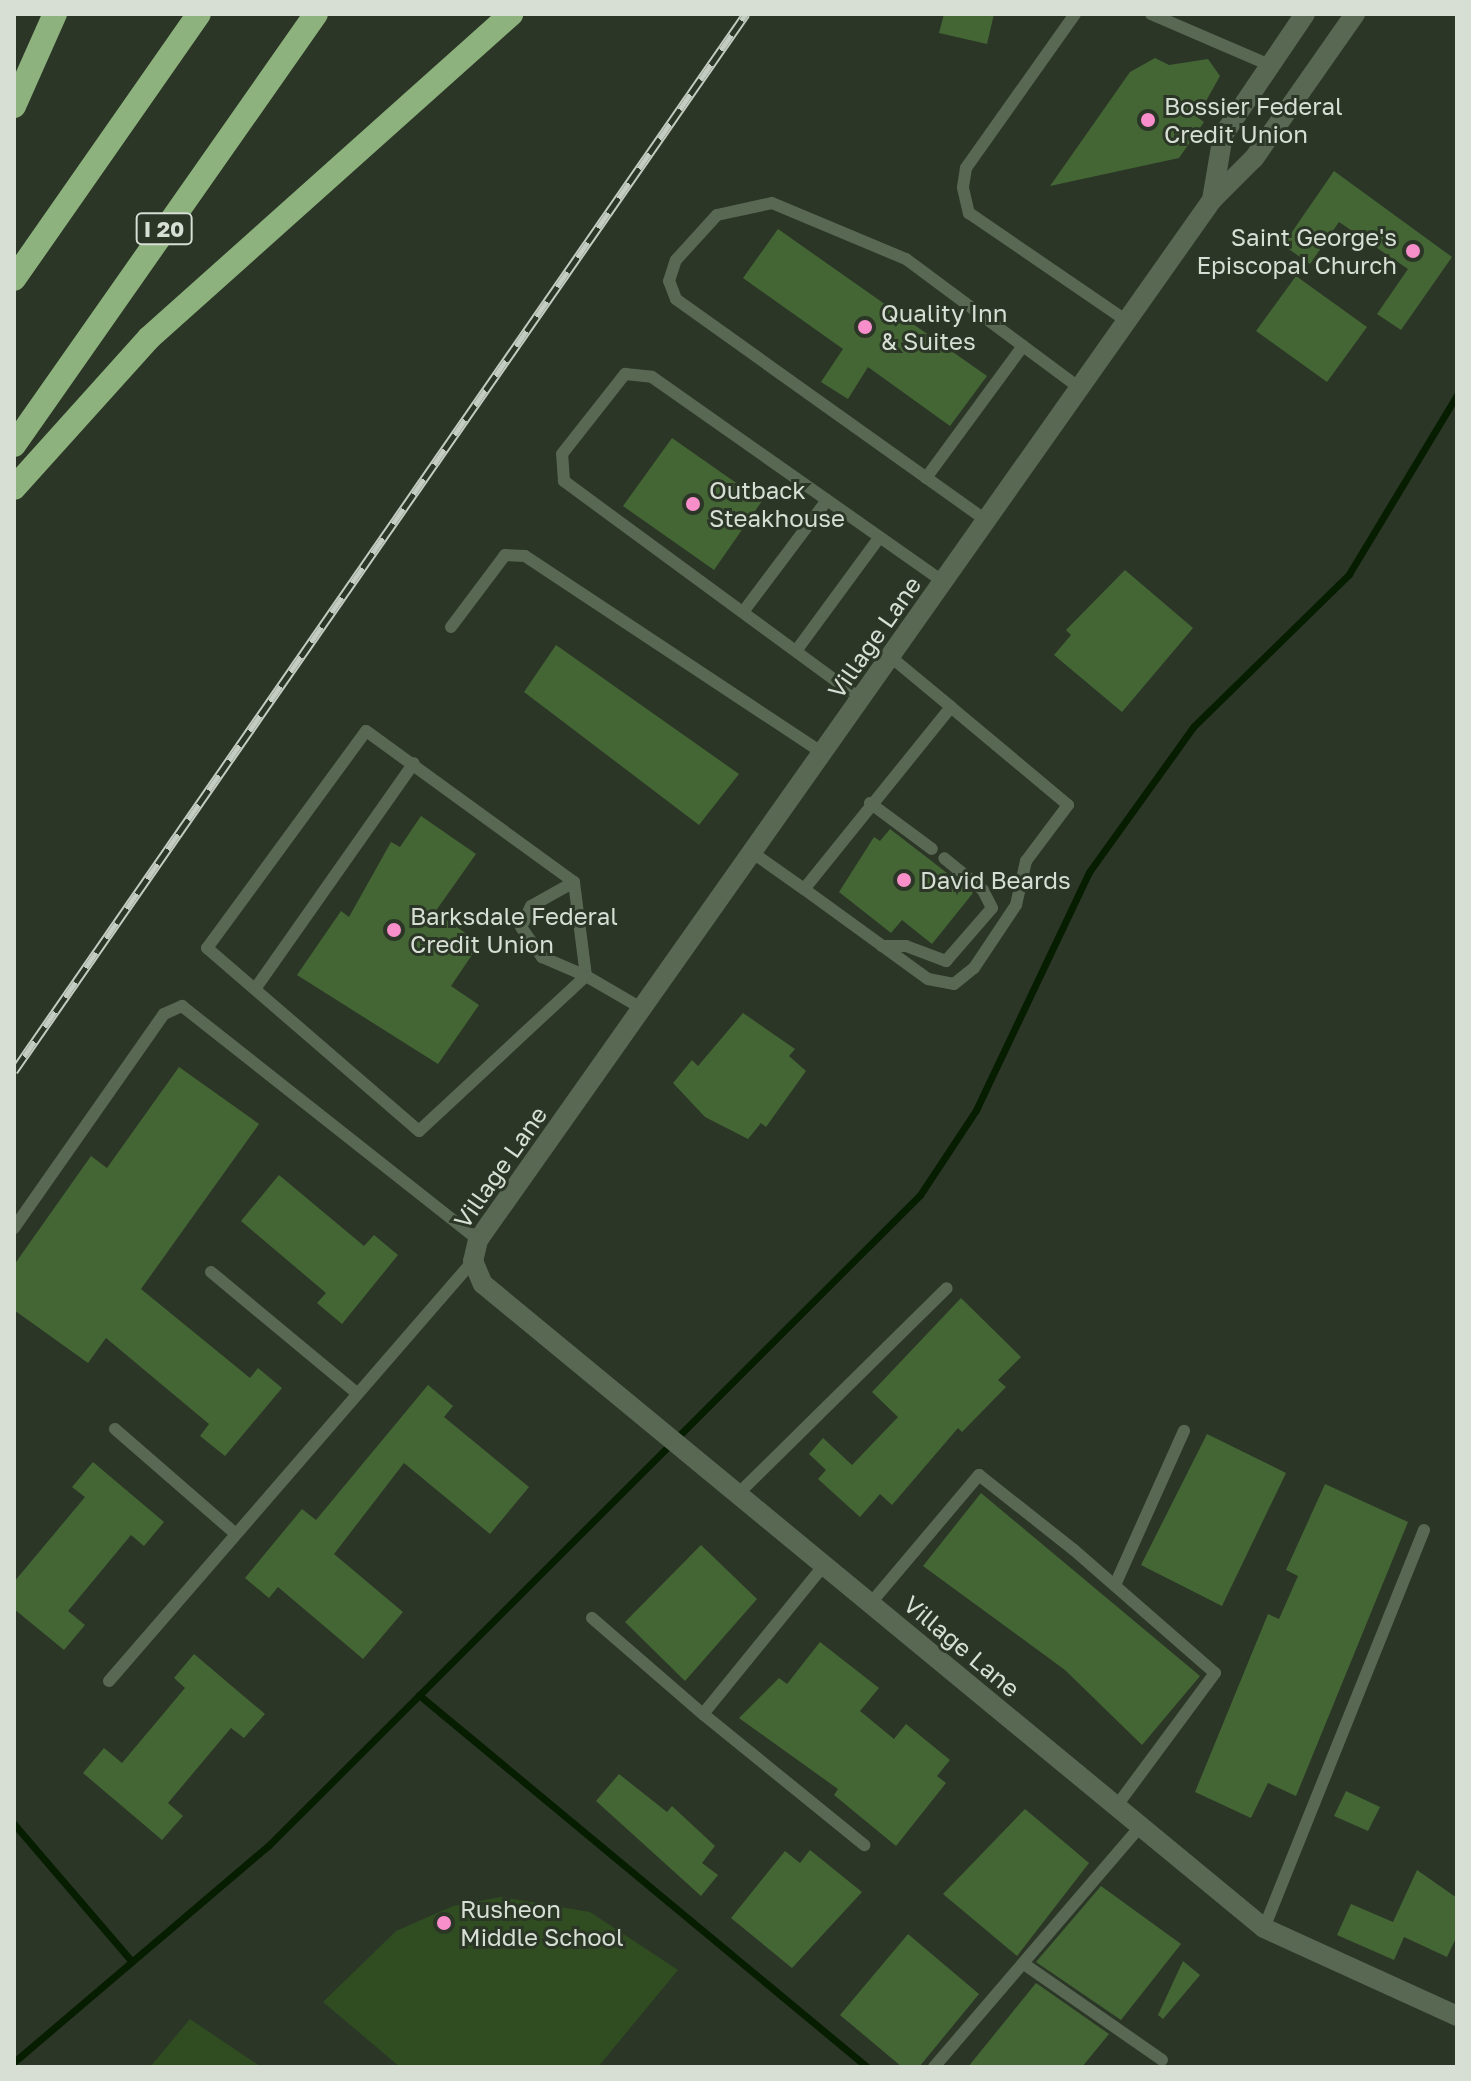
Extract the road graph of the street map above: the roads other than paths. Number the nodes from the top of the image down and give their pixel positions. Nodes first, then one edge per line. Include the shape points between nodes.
1 (55, 14) edge
2 (199, 14) edge
3 (316, 14) edge
4 (511, 14) edge
5 (1075, 14) edge
6 (1151, 14) edge
7 (1305, 14) edge
8 (1355, 14) edge
9 (1272, 66) junction
10 (14, 106) edge
11 (1212, 200) junction
12 (14, 279) edge
13 (1128, 322) junction
14 (1023, 346) junction
15 (1081, 389) junction
16 (14, 445) edge
17 (926, 478) junction
18 (14, 488) edge
19 (827, 500) junction
20 (987, 521) junction
21 (879, 538) junction
22 (945, 583) junction
23 (743, 612) junction
24 (451, 627) dead end
25 (796, 651) junction
26 (892, 658) junction
27 (862, 700) junction
28 (951, 707) junction
29 (823, 753) junction
30 (414, 763) junction
31 (870, 803) junction
32 (932, 849) dead end
33 (753, 853) junction
34 (944, 858) dead end
35 (574, 882) junction
36 (804, 889) junction
37 (882, 946) junction
38 (586, 976) junction
39 (255, 989) junction
40 (643, 1009) junction
41 (14, 1228) edge
42 (478, 1240) junction
43 (473, 1261) junction
44 (211, 1272) dead end
45 (947, 1288) dead end
46 (357, 1393) junction
47 (115, 1429) dead end
48 (1184, 1431) dead end
49 (738, 1494) junction
50 (1424, 1530) dead end
51 (236, 1534) junction
52 (824, 1565) junction
53 (1115, 1585) junction
54 (870, 1604) junction
55 (592, 1618) dead end
56 (109, 1681) dead end
57 (703, 1714) junction
58 (1115, 1808) junction
59 (1139, 1828) junction
60 (864, 1845) dead end
61 (1264, 1928) junction
62 (1024, 1964) junction
63 (1457, 2016) edge
64 (1162, 2060) dead end
65 (934, 2067) edge

1 - 10 highway
2 - 12 highway
3 - 16 highway, I 20
4 - 18 highway via 149,338
5 - 13 lane via 966,168 963,188 969,213
6 - 9 lane
7 - 9 street, Village Lane
8 - 11 street, Village Lane via 1254,158
9 - 11 street, Village Lane via 1223,135
11 - 13 street, Village Lane
13 - 15 street, Village Lane
14 - 15 lane
14 - 17 lane
14 - 17 lane via 906,259 772,203 717,215 676,260 669,281 676,299
15 - 20 street, Village Lane
17 - 20 lane
19 - 21 lane
19 - 23 lane
19 - 23 lane via 673,387 633,372 562,454 564,481
20 - 22 street, Village Lane
21 - 22 lane
21 - 25 lane
22 - 26 street, Village Lane
23 - 25 lane
24 - 29 lane via 505,555 525,556
25 - 27 lane
26 - 27 street, Village Lane
26 - 28 lane
27 - 29 street, Village Lane
28 - 31 lane
28 - 37 lane via 1068,805 1026,861 1016,905 974,968 954,984 928,979
29 - 33 street, Village Lane
30 - 35 lane
30 - 39 lane
30 - 39 lane via 366,731 207,948
31 - 32 lane
31 - 36 lane
33 - 36 lane
33 - 40 street, Village Lane
34 - 37 lane via 983,890 992,908 946,961 906,946
35 - 38 lane
35 - 38 lane via 531,906 521,927 542,957
36 - 37 lane
38 - 39 lane via 419,1131
38 - 40 lane
40 - 42 street, Village Lane
41 - 42 lane via 164,1014 182,1006
42 - 43 street, Village Lane
43 - 46 lane
43 - 49 street, Village Lane via 483,1284
44 - 46 lane
45 - 49 lane
46 - 51 lane
47 - 51 lane
48 - 53 lane
49 - 52 street, Village Lane
50 - 61 lane
51 - 56 lane
52 - 54 street, Village Lane
52 - 57 lane
53 - 54 lane via 979,1475
53 - 58 lane via 1215,1673
54 - 58 street, Village Lane
55 - 57 lane
57 - 60 lane
58 - 59 street, Village Lane
59 - 61 street, Village Lane
59 - 62 lane
61 - 63 street, Village Lane
62 - 64 lane
62 - 65 lane

